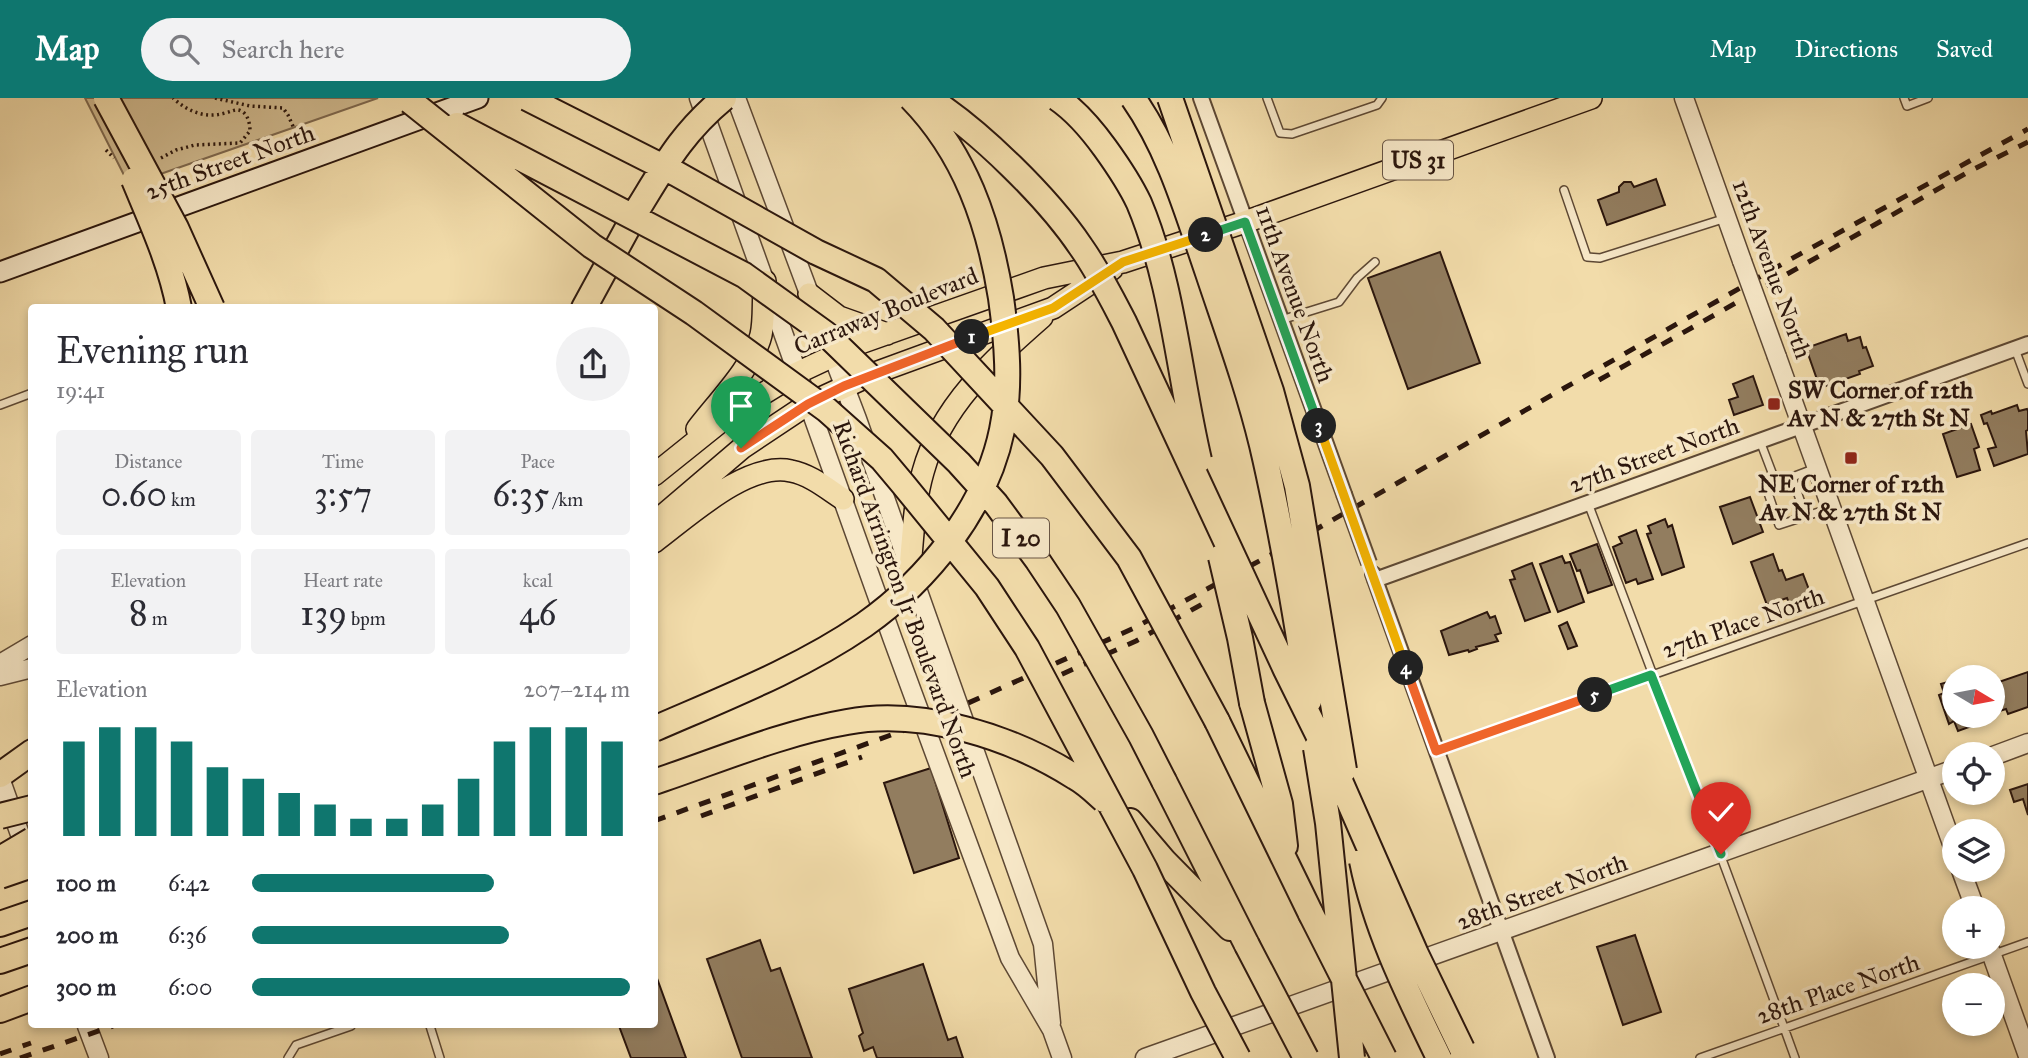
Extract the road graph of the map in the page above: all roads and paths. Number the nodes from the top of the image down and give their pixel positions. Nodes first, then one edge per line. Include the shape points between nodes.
1 (104, 98) edge
2 (173, 98) edge
3 (215, 98) edge
4 (478, 98) edge
5 (527, 98) edge
6 (699, 98) edge
7 (724, 98) edge
8 (736, 98) edge
9 (911, 98) edge
10 (928, 98) edge
11 (1058, 98) edge
12 (1133, 98) edge
13 (1170, 98) edge
14 (1201, 98) edge
15 (1267, 98) edge
16 (1382, 98) edge
17 (1591, 98) edge
18 (1684, 98) edge
19 (1904, 98) edge
20 (1928, 98) edge
21 (407, 99) edge
22 (242, 104) junction
23 (240, 111) junction
24 (296, 133) dead end
25 (106, 150) dead end
26 (158, 159) dead end
27 (119, 161) dead end
28 (1563, 190) dead end
29 (639, 207) junction
30 (1727, 218) junction
31 (1245, 222) junction
32 (1123, 262) junction
33 (1375, 262) dead end
34 (0, 272) edge
35 (765, 281) junction
36 (809, 294) junction
37 (178, 304) edge
38 (210, 304) edge
39 (586, 304) edge
40 (603, 304) edge
41 (1053, 308) junction
42 (1281, 320) junction
43 (887, 334) junction
44 (2022, 346) edge
45 (833, 356) junction
46 (797, 373) junction
47 (2028, 384) edge
48 (844, 386) junction
49 (28, 394) edge
50 (808, 404) junction
51 (0, 405) edge
52 (1802, 426) junction
53 (1760, 441) junction
54 (679, 453) junction
55 (1817, 468) junction
56 (658, 471) edge
57 (1792, 477) junction
58 (1776, 483) junction
59 (842, 499) junction
60 (1588, 503) junction
61 (1831, 508) junction
62 (1806, 517) junction
63 (658, 520) edge
64 (658, 539) edge
65 (2028, 543) edge
66 (910, 568) junction
67 (1375, 580) junction
68 (1864, 600) junction
69 (28, 647) edge
70 (0, 664) edge
71 (28, 669) edge
72 (1651, 675) junction
73 (0, 676) edge
74 (658, 727) edge
75 (2028, 743) edge
76 (1436, 751) junction
77 (2005, 752) edge
78 (28, 755) edge
79 (1942, 774) edge
80 (0, 777) edge
81 (1928, 779) junction
82 (658, 781) edge
83 (28, 809) edge
84 (0, 816) edge
85 (1943, 819) edge
86 (28, 842) edge
87 (1721, 854) junction
88 (28, 855) edge
89 (0, 859) edge
90 (1287, 864) junction
91 (28, 867) edge
92 (0, 877) edge
93 (28, 914) edge
94 (0, 925) edge
95 (1501, 933) junction
96 (2028, 942) edge
97 (1247, 945) junction
98 (2005, 947) edge
99 (28, 951) edge
100 (1969, 959) edge
101 (1993, 959) edge
102 (0, 961) edge
103 (28, 1000) edge
104 (0, 1010) edge
105 (89, 1028) edge
106 (345, 1028) edge
107 (431, 1028) edge
108 (1784, 1028) junction
109 (1052, 1030) junction
110 (2028, 1056) edge
111 (99, 1058) edge
112 (288, 1058) edge
113 (440, 1058) edge
114 (1062, 1058) edge
115 (1145, 1058) edge
116 (1238, 1058) edge
117 (1306, 1058) edge
118 (1352, 1058) edge
119 (1384, 1058) edge
120 (1439, 1058) edge
121 (1466, 1058) edge
122 (1547, 1058) edge
123 (1700, 1058) edge
124 (1795, 1058) edge

1 - 37 highway, bridge
1 - 38 highway, bridge via 176,228
2 - 23 path via 201,114
3 - 22 path
4 - 34 main road, 25th Street North
5 - 90 highway, bridge via 876,280 934,329 1052,456 1129,558
6 - 35 street, Richard Arrington Jr Boulevard North
7 - 29 highway, bridge via 676,146
8 - 36 street, Richard Arrington Jr Boulevard North
9 - 74 highway, bridge via 964,172 996,266 1007,383 993,465 953,536 893,603 815,654
10 - 121 highway, bridge via 962,122 1054,212 1104,286 1333,765
11 - 90 highway, bridge via 1097,136 1121,170 1151,239 1252,703 1280,804
12 - 118 highway, bridge via 1163,147 1178,184 1262,443 1299,635 1328,823
13 - 120 highway, bridge via 1270,391 1297,486 1365,876 1392,960
14 - 31 street, 11th Avenue North
15 - 16 lane via 1280,133 1292,134 1377,105
17 - 31 main road, Carraway Boulevard / US 31
18 - 30 street, 12th Avenue North
19 - 20 lane via 1907,106
21 - 97 highway, I 20, bridge via 744,275 826,334 959,463 996,504 1068,606 1141,736
21 - 116 highway, bridge via 593,246 827,410 882,459 987,587 1027,648 1145,869
22 - 23 path
22 - 24 path via 282,108
23 - 26 path via 250,123 250,131 240,143 195,145
25 - 27 path
28 - 30 lane via 1591,259
29 - 39 highway, bridge
29 - 40 highway, bridge
30 - 52 street, 12th Avenue North, bridge
31 - 32 main road, Carraway Boulevard / US 31
31 - 42 street, 11th Avenue North
32 - 41 main road, Carraway Boulevard / US 31
32 - 43 main road, Carraway Boulevard / US 31 via 1044,278
33 - 42 lane via 1339,302
35 - 46 street, Richard Arrington Jr Boulevard North
35 - 54 main road via 758,345
36 - 43 main road via 839,317
36 - 45 street, Richard Arrington Jr Boulevard North
41 - 48 main road, Carraway Boulevard / US 31
41 - 66 main road via 981,372 938,432 918,493
42 - 67 street, 11th Avenue North, bridge
43 - 45 main road, Carraway Boulevard / US 31
44 - 47 lane
44 - 52 street, 27th Street North
45 - 46 main road, Carraway Boulevard / US 31
45 - 48 street, Richard Arrington Jr Boulevard North
46 - 50 street, Richard Arrington Jr Boulevard North
46 - 54 main road, Carraway Boulevard / US 31 via 730,414
48 - 50 main road, Carraway Boulevard / US 31
48 - 66 street, Richard Arrington Jr Boulevard North
49 - 51 lane
50 - 59 street, Richard Arrington Jr Boulevard North
50 - 63 main road, Carraway Boulevard / US 31 via 741,448
52 - 53 street, 27th Street North
52 - 55 street, 12th Avenue North
53 - 58 lane
53 - 60 street, 27th Street North
54 - 56 main road, Carraway Boulevard / US 31
55 - 57 lane
55 - 61 street, 12th Avenue North
57 - 58 lane
57 - 62 lane
58 - 62 lane via 1766,487 1779,525
59 - 64 main road via 806,475 767,470 741,479
59 - 109 street, Richard Arrington Jr Boulevard North via 1010,958
60 - 67 street, 27th Street North
60 - 72 lane
61 - 62 lane
61 - 68 street, 12th Avenue North
65 - 68 lane, 27th Place North
66 - 109 street, Richard Arrington Jr Boulevard North via 1043,944
67 - 76 street, 11th Avenue North
68 - 72 lane, 27th Place North
68 - 81 street, 12th Avenue North
69 - 70 street
71 - 73 street
72 - 76 lane, 27th Place North
72 - 87 lane
75 - 77 street
76 - 95 street, 11th Avenue North
78 - 80 highway
79 - 81 street, 28th Street North
80 - 88 street
81 - 85 street, 12th Avenue North
81 - 87 street, 28th Street North
82 - 97 highway, bridge via 848,721 901,718 962,729 1022,748 1077,777 1130,821
83 - 84 highway, bridge
86 - 89 highway, bridge
87 - 95 street, 28th Street North
87 - 108 lane
90 - 119 highway, bridge
91 - 92 highway, bridge
93 - 94 highway
95 - 115 street, 28th Street North
95 - 122 street, 11th Avenue North
96 - 98 lane, 28th Place North
97 - 117 highway, I 20, bridge
99 - 102 highway
100 - 108 lane, 28th Place North
101 - 110 street
103 - 104 highway
105 - 111 street
106 - 112 lane via 296,1045
107 - 113 lane
108 - 123 lane, 28th Place North
108 - 124 lane
109 - 114 street, Richard Arrington Jr Boulevard North

